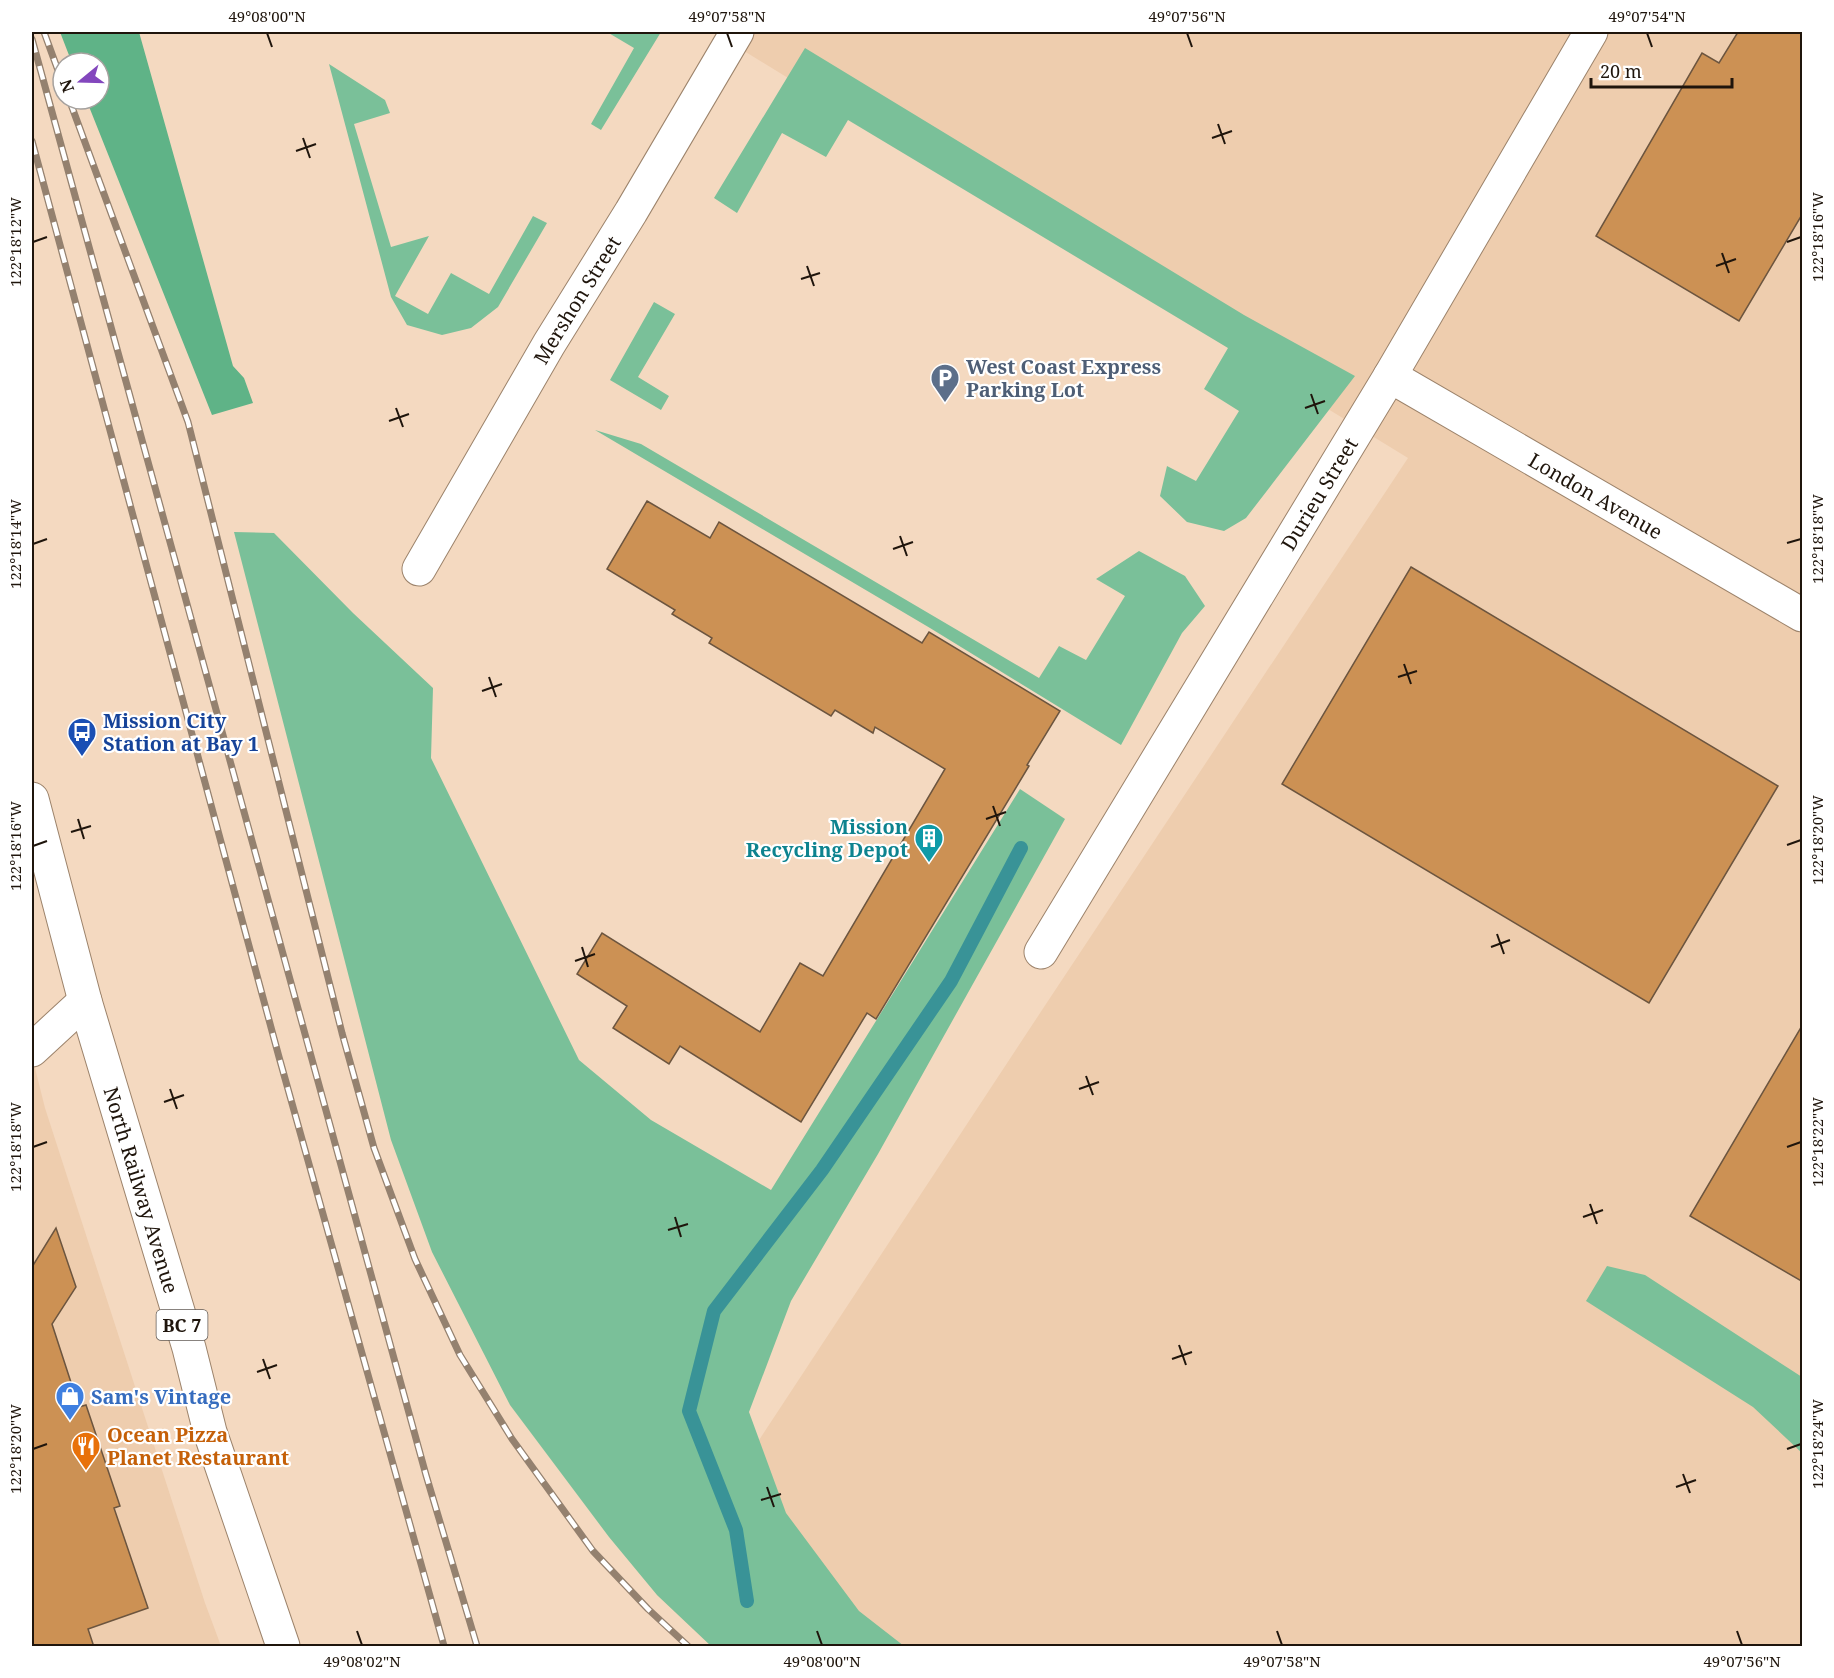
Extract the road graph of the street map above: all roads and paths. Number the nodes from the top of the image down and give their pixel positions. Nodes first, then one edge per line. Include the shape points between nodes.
1 (737, 32) edge
2 (1591, 32) edge
3 (1390, 376) junction
4 (419, 569) dead end
5 (1803, 615) edge
6 (32, 799) edge
7 (1041, 952) dead end
8 (86, 1001) junction
9 (32, 1050) edge
10 (283, 1647) edge

1 - 4 street, Mershon Street
2 - 3 street, Durieu Street
3 - 5 street, London Avenue
3 - 7 street, Durieu Street
6 - 8 street, North Railway Avenue / BC 7
8 - 9 street
8 - 10 street, North Railway Avenue / BC 7 via 189,1348 210,1432

